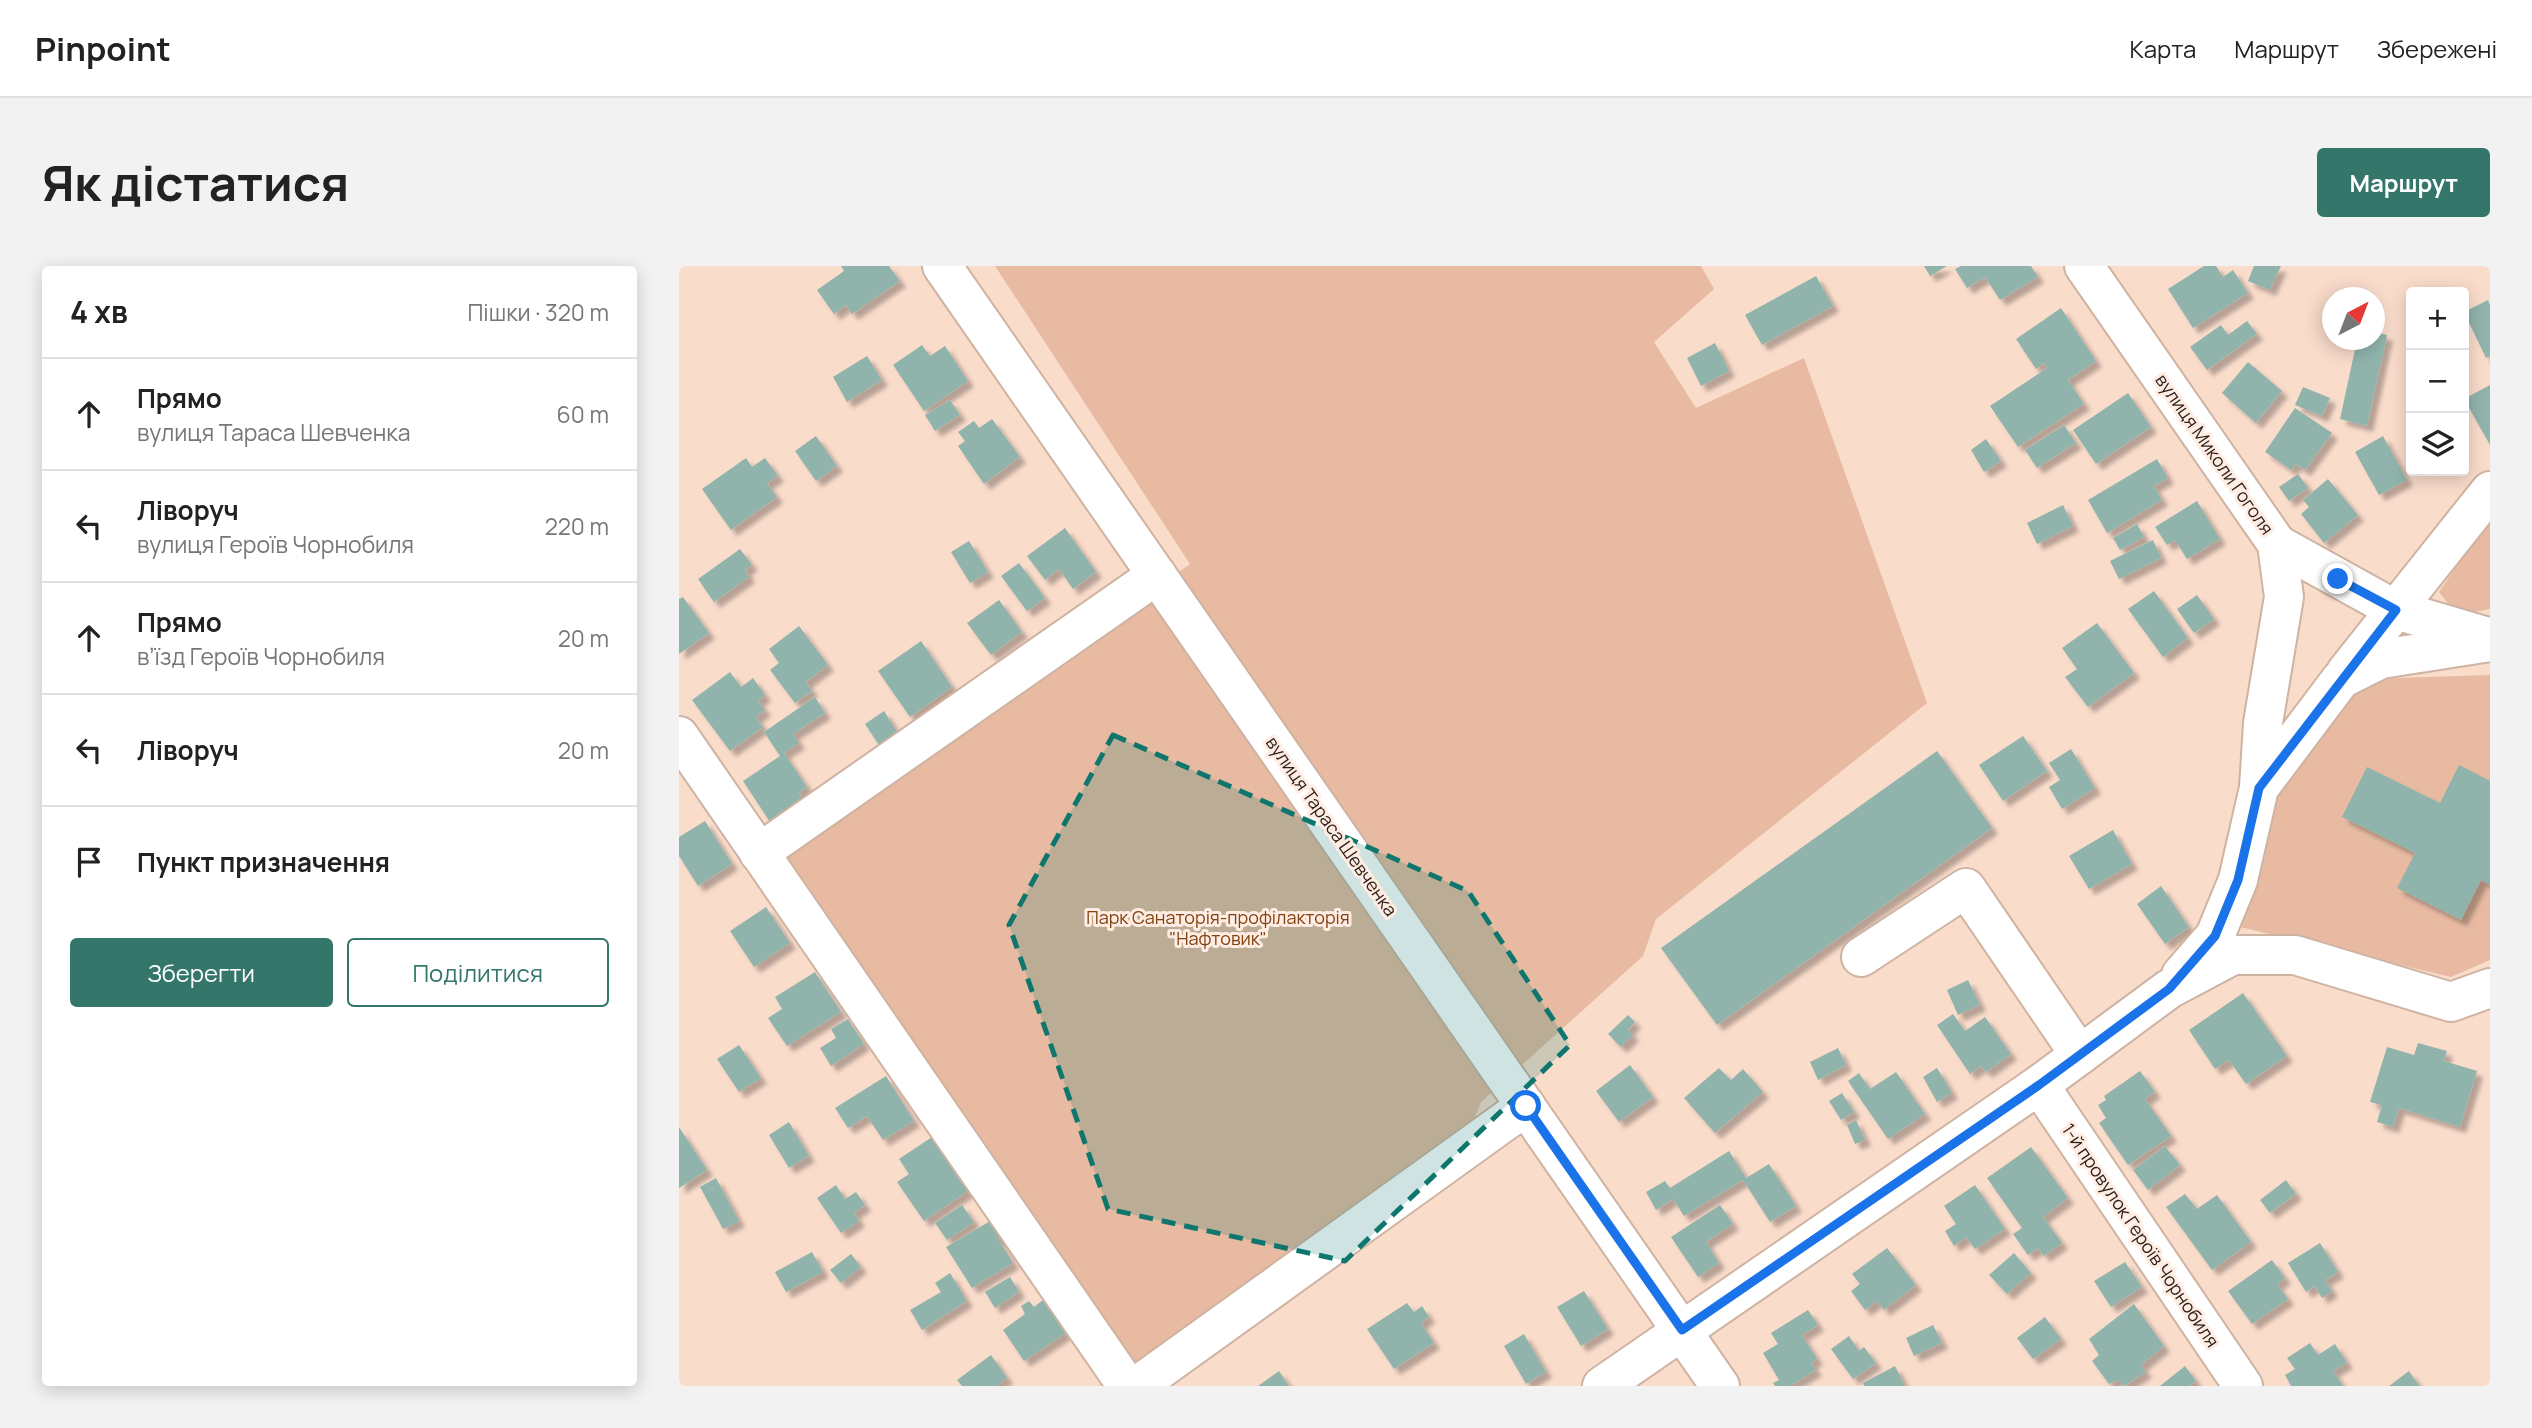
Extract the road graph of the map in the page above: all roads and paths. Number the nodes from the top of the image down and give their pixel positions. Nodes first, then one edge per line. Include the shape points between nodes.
1 (942, 266) edge
2 (2084, 266) edge
3 (2490, 491) edge
4 (2277, 544) junction
5 (1157, 575) junction
6 (2396, 610) junction
7 (2490, 640) edge
8 (2341, 680) junction
9 (679, 736) edge
10 (2259, 788) junction
11 (759, 853) junction
12 (1861, 957) dead end
13 (2490, 988) edge
14 (2169, 989) junction
15 (2451, 1002) junction
16 (2490, 1017) edge
17 (2080, 1055) junction
18 (2039, 1085) junction
19 (1526, 1106) junction
20 (1682, 1330) junction
21 (1127, 1386) edge
22 (1137, 1386) edge
23 (1602, 1386) edge
24 (1720, 1386) edge
25 (2243, 1386) edge

1 - 5 street, вулиця Тараса Шевченка
2 - 4 street, вулиця Миколи Гоголя
3 - 6 street
4 - 6 street
4 - 10 street, вулиця Миколи Гоголя via 2284,597 2263,723
5 - 11 street
5 - 19 street, вулиця Тараса Шевченка
6 - 7 street
6 - 8 street
7 - 8 street via 2381,659
8 - 10 street
9 - 11 street
10 - 14 street, вулиця Миколи Гоголя via 2238,880 2215,936
11 - 21 street
12 - 17 street via 1966,888
13 - 15 street
14 - 15 street via 2233,955 2295,955
14 - 17 street
15 - 16 street
17 - 18 street
18 - 20 street
18 - 25 street, 1-й провулок Героїв Чорнобиля
19 - 20 street, вулиця Тараса Шевченка
19 - 22 street
20 - 23 street
20 - 24 street, вулиця Тараса Шевченка

